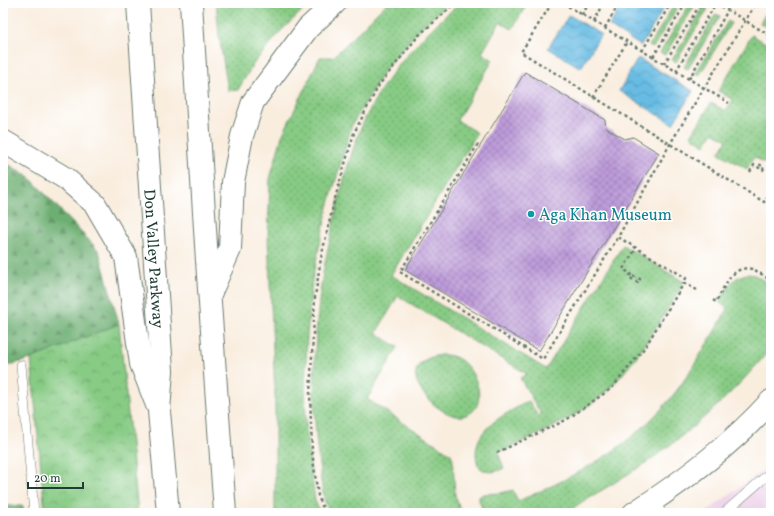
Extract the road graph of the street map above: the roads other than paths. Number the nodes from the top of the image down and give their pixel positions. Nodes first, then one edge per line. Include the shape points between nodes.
1 (138, 3) edge
2 (191, 3) edge
3 (335, 3) edge
4 (3, 141) edge
5 (210, 295) junction
6 (21, 365) dead end
7 (771, 401) edge
8 (159, 411) junction
9 (771, 472) edge
10 (657, 507) edge
11 (34, 513) edge
12 (168, 513) edge
13 (226, 513) edge
14 (634, 513) edge
15 (724, 513) edge

1 - 8 main road, Don Valley Parkway via 162,371
2 - 5 main road
3 - 5 main road via 308,28 253,102 242,136 233,182 230,249
4 - 8 main road via 65,178 95,204 126,257 141,364
5 - 13 main road
6 - 11 lane
7 - 10 main road
8 - 12 main road, Don Valley Parkway
9 - 15 lane
10 - 14 main road

